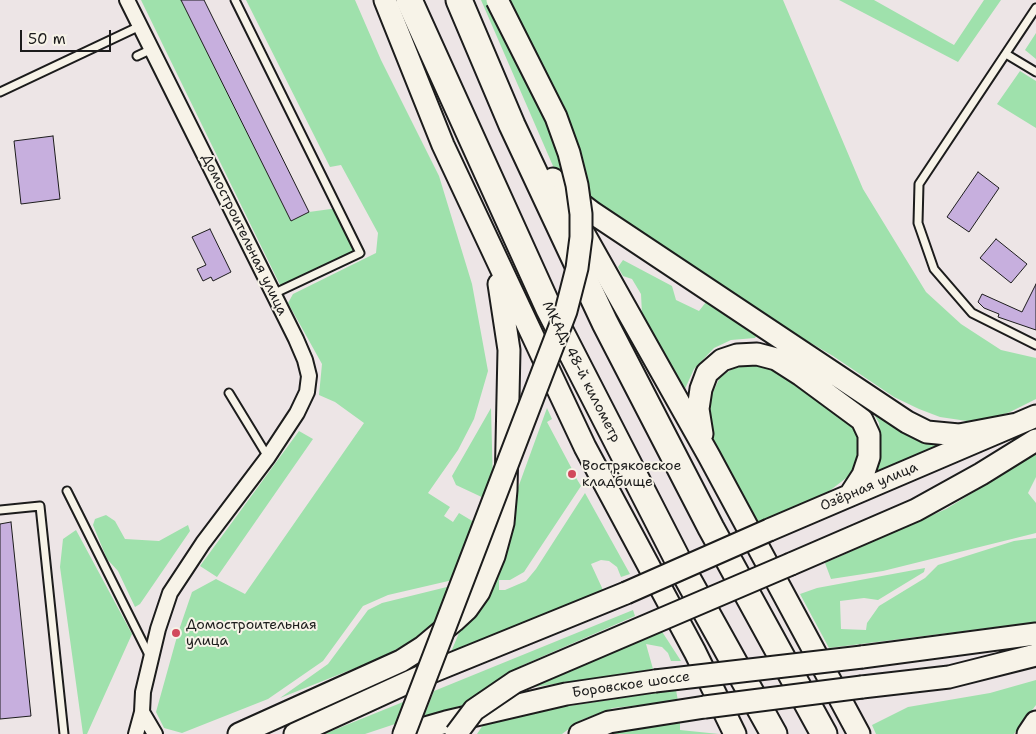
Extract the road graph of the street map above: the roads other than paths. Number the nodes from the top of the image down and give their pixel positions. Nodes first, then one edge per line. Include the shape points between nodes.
1 (127, 0) edge
2 (235, 0) edge
3 (385, 0) edge
4 (409, 0) edge
5 (459, 0) edge
6 (497, 0) edge
7 (1036, 8) edge
8 (140, 26) junction
9 (152, 49) junction
10 (1006, 54) junction
11 (137, 56) dead end
12 (1036, 72) edge
13 (0, 92) edge
14 (512, 125) junction
15 (553, 179) junction
16 (483, 231) junction
17 (273, 294) junction
18 (1036, 345) edge
19 (229, 393) dead end
20 (1027, 420) edge
21 (1036, 440) edge
22 (709, 456) junction
23 (268, 457) junction
24 (67, 491) dead end
25 (850, 495) junction
26 (0, 510) edge
27 (1036, 634) edge
28 (1036, 655) edge
29 (150, 658) junction
30 (378, 695) junction
31 (142, 712) junction
32 (1036, 722) edge
33 (64, 734) edge
34 (136, 734) edge
35 (155, 734) edge
36 (239, 734) edge
37 (243, 734) edge
38 (295, 734) edge
39 (404, 734) edge
40 (456, 734) edge
41 (580, 734) edge
42 (735, 734) edge
43 (774, 734) edge
44 (824, 734) edge
45 (859, 734) edge
46 (1028, 734) edge

1 - 8 street, Домостроительная улица
2 - 17 lane via 360,253
3 - 16 main road via 443,145
4 - 43 highway, МКАД, 48-й километр via 549,309 685,574
5 - 14 highway
6 - 39 main road, bridge via 556,117 569,153 581,214 578,268 566,311
7 - 10 lane
8 - 9 street, Домостроительная улица
8 - 13 lane
9 - 11 lane
9 - 17 street, Домостроительная улица
10 - 12 lane
10 - 18 lane via 919,184 918,224 934,269 972,313
14 - 15 main road
14 - 44 highway via 614,340 711,528
15 - 20 main road via 593,213 907,422 927,432 959,435
15 - 22 main road
16 - 36 main road via 499,283 509,350 506,490 502,523 488,576 467,609 416,652
16 - 42 main road via 603,484
17 - 23 street, Домостроительная улица via 306,360 309,376 302,405
19 - 23 lane
20 - 25 main road, Озёрная улица
21 - 40 main road, bridge via 916,510 515,682 474,710
22 - 25 main road via 698,409 707,373 722,360 737,355 763,355 802,375 862,420 869,435 869,457 863,475
22 - 45 main road
23 - 29 street, Домостроительная улица via 170,593
24 - 29 lane
25 - 30 main road, Озёрная улица, bridge
26 - 33 lane via 40,506
27 - 39 main road, Боровское шоссе, bridge via 566,694
28 - 41 main road, bridge via 949,677 609,722
29 - 31 street, Домостроительная улица
30 - 37 main road
30 - 38 main road
31 - 34 street, Домостроительная улица
31 - 35 street
32 - 46 main road

